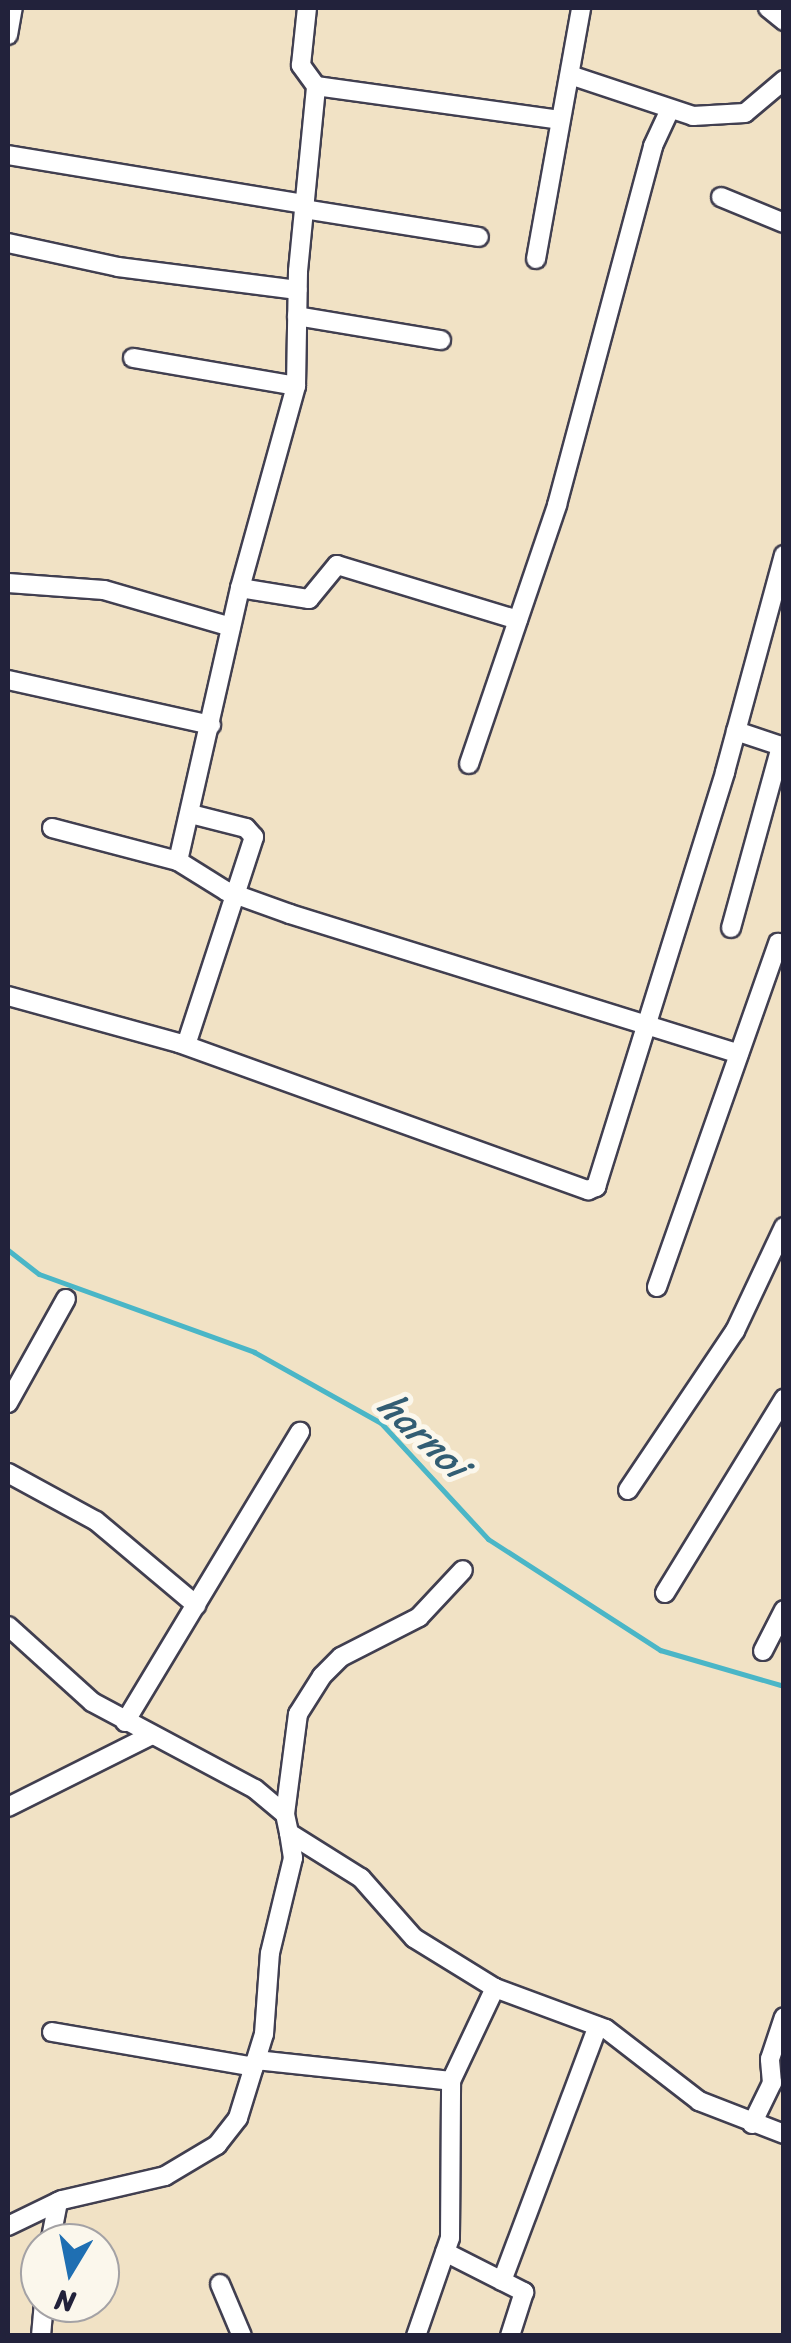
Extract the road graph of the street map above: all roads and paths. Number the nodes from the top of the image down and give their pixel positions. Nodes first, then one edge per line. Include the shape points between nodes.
1 (13, 8) edge
2 (307, 8) edge
3 (582, 8) edge
4 (768, 8) edge
5 (784, 21) edge
6 (8, 34) edge
7 (570, 75) junction
8 (784, 80) edge
9 (316, 86) junction
10 (670, 111) junction
11 (560, 120) junction
12 (8, 155) edge
13 (721, 197) dead end
14 (304, 207) junction
15 (784, 223) edge
16 (479, 238) dead end
17 (8, 243) edge
18 (536, 259) dead end
19 (298, 290) junction
20 (297, 316) junction
21 (440, 340) dead end
22 (133, 358) dead end
23 (296, 386) junction
24 (784, 555) edge
25 (8, 583) edge
26 (240, 588) junction
27 (518, 620) junction
28 (231, 627) junction
29 (8, 680) edge
30 (212, 725) junction
31 (736, 731) junction
32 (782, 747) edge
33 (469, 764) dead end
34 (191, 814) junction
35 (52, 828) dead end
36 (178, 861) junction
37 (236, 895) junction
38 (732, 928) dead end
39 (778, 943) dead end
40 (765, 983) junction
41 (784, 990) edge
42 (8, 996) edge
43 (646, 1027) junction
44 (186, 1045) junction
45 (739, 1054) junction
46 (784, 1226) edge
47 (657, 1286) dead end
48 (66, 1299) dead end
49 (784, 1399) edge
50 (8, 1402) edge
51 (300, 1432) dead end
52 (8, 1473) edge
53 (628, 1490) dead end
54 (463, 1570) dead end
55 (665, 1593) dead end
56 (196, 1604) junction
57 (784, 1610) edge
58 (8, 1626) edge
59 (762, 1651) dead end
60 (125, 1722) junction
61 (152, 1735) junction
62 (8, 1807) edge
63 (288, 1824) junction
64 (495, 1988) junction
65 (784, 2017) edge
66 (598, 2026) junction
67 (52, 2032) dead end
68 (255, 2064) junction
69 (451, 2081) junction
70 (752, 2124) junction
71 (784, 2134) edge
72 (58, 2202) junction
73 (54, 2223) edge
74 (8, 2226) edge
75 (445, 2252) junction
76 (502, 2280) junction
77 (220, 2284) dead end
78 (242, 2336) edge
79 (416, 2336) edge
80 (510, 2336) edge

1 - 6 street
2 - 9 street via 301,65
3 - 7 street
4 - 5 street
7 - 10 street
7 - 11 street
8 - 10 street via 745,112
9 - 11 street
9 - 14 street
10 - 27 street via 653,146 593,379
11 - 18 street
12 - 14 street
13 - 15 street
14 - 16 street
14 - 19 street
17 - 19 street via 118,266
19 - 20 street
20 - 21 street
20 - 23 street
22 - 23 street
23 - 26 street
24 - 31 street
25 - 28 street via 104,590
26 - 27 street via 309,599 337,566
26 - 28 street
27 - 33 street
28 - 30 street
29 - 30 street
30 - 34 street
31 - 32 street
31 - 43 street
32 - 38 street
34 - 36 street
34 - 37 street via 246,828 254,837
35 - 36 street
36 - 37 street
37 - 43 street
37 - 44 street
39 - 40 street
40 - 41 street
40 - 45 street
42 - 44 street
43 - 44 street via 596,1187 588,1190
43 - 45 street
45 - 47 street
46 - 53 street via 735,1331
48 - 50 street
49 - 55 street
51 - 56 street
52 - 56 street via 96,1521
54 - 63 street via 419,1617 340,1657 322,1676 298,1714
56 - 60 street
57 - 59 street
58 - 60 street
60 - 61 street
61 - 62 street
61 - 63 street via 254,1789
63 - 64 street via 361,1878 414,1938
63 - 68 street via 292,1858 278,1906
64 - 66 street
64 - 69 street
65 - 70 street via 770,2059 772,2082
66 - 70 street via 688,2094
66 - 76 street
67 - 68 street
68 - 69 street
68 - 72 street via 238,2118 218,2145 164,2176
69 - 75 street
70 - 71 street
72 - 73 street
72 - 74 street
75 - 76 street
75 - 79 street
76 - 80 street via 526,2298
77 - 78 street

